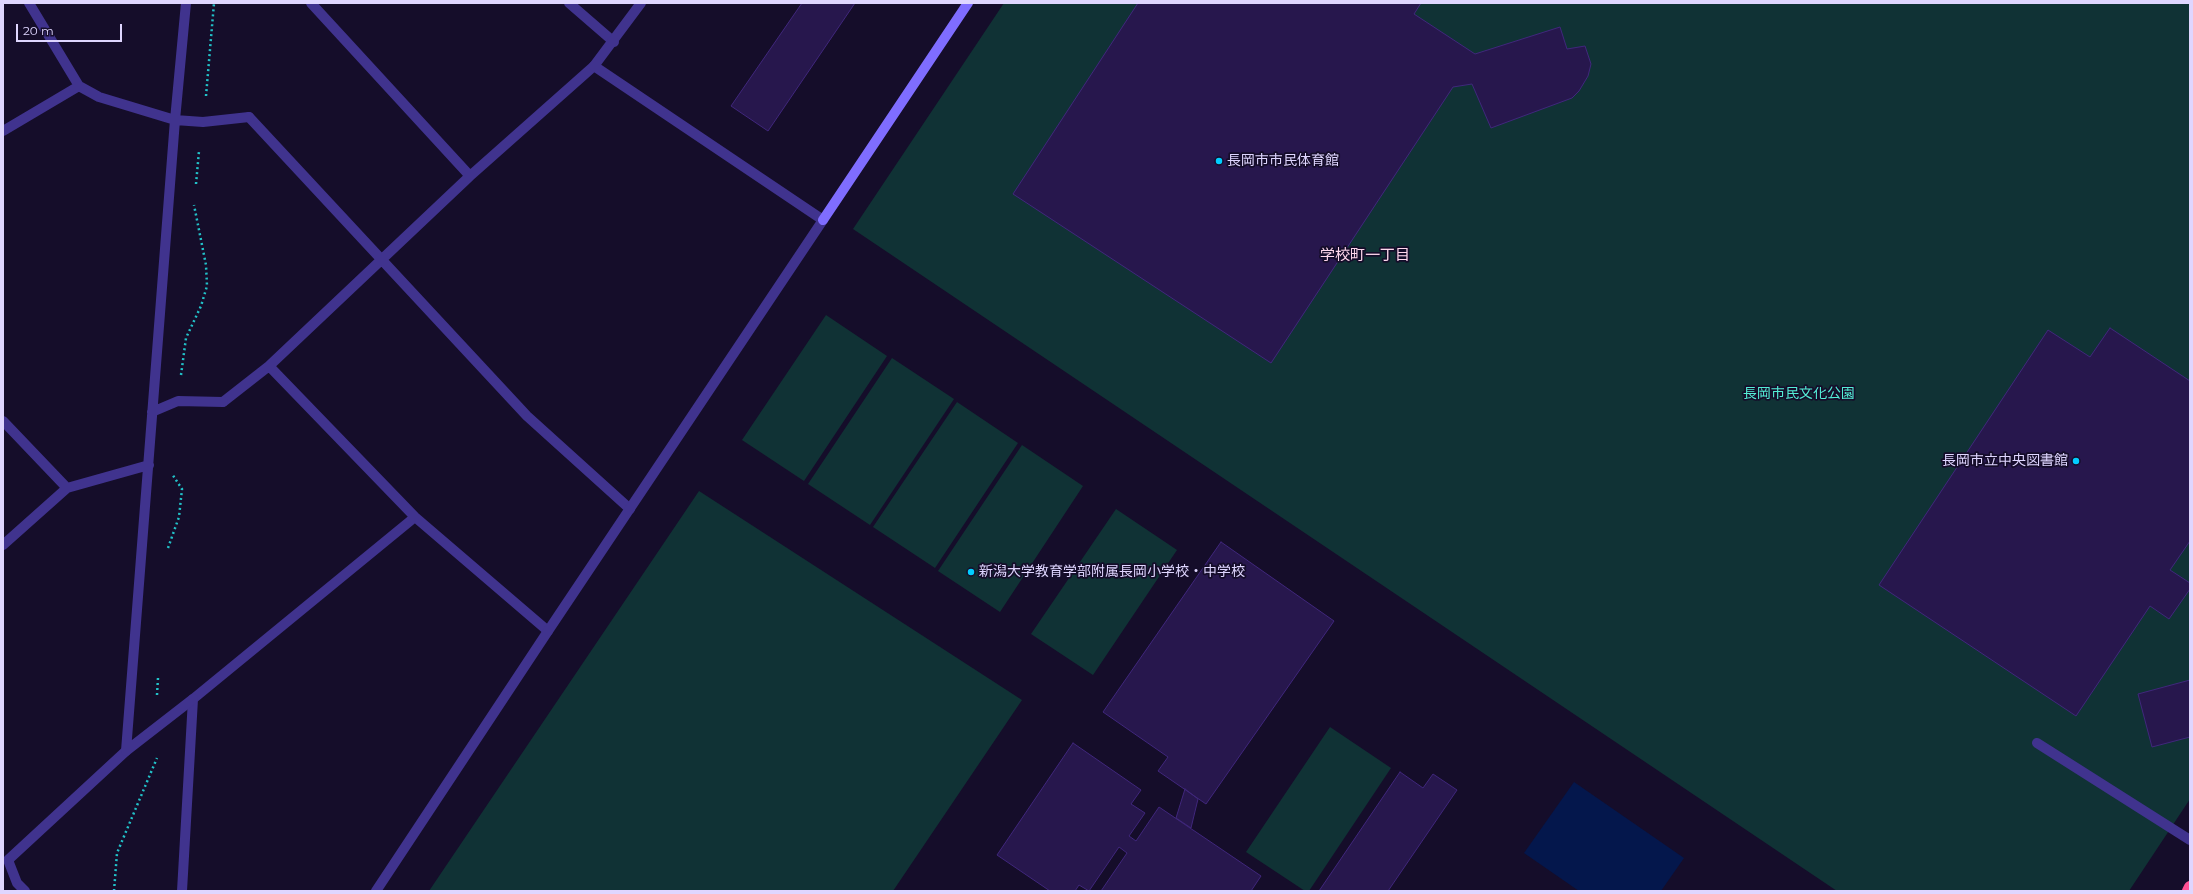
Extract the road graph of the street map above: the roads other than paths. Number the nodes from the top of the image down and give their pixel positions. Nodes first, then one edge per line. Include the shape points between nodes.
1 (29, 3) edge
2 (186, 3) edge
3 (311, 3) edge
4 (569, 3) edge
5 (641, 3) edge
6 (968, 3) edge
7 (614, 42) junction
8 (594, 66) junction
9 (79, 86) junction
10 (175, 120) junction
11 (3, 131) edge
12 (470, 176) junction
13 (823, 220) junction
14 (380, 260) junction
15 (269, 366) junction
16 (152, 412) junction
17 (3, 421) edge
18 (149, 465) junction
19 (67, 488) junction
20 (630, 509) junction
21 (415, 516) junction
22 (3, 545) edge
23 (548, 631) junction
24 (193, 699) junction
25 (2037, 743) dead end
26 (126, 751) junction
27 (2190, 840) edge
28 (2190, 887) edge
29 (25, 891) edge
30 (182, 891) edge
31 (376, 891) edge
32 (2188, 891) edge

1 - 9 street
2 - 10 street
3 - 12 street
4 - 7 street
5 - 7 street
6 - 13 street
7 - 8 street
8 - 12 street
8 - 13 street
9 - 10 street via 99,97
9 - 11 street
10 - 14 street via 203,122 249,117
10 - 16 street
12 - 14 street
13 - 20 street
14 - 15 street
14 - 20 street via 527,416
15 - 16 street via 223,402 178,401
15 - 21 street
16 - 18 street
17 - 19 street
18 - 19 street
18 - 26 street
19 - 22 street
20 - 23 street
21 - 23 street
21 - 24 street
23 - 31 street
24 - 26 street
24 - 30 street
25 - 27 street
26 - 29 street via 8,860 17,883
28 - 32 highway

